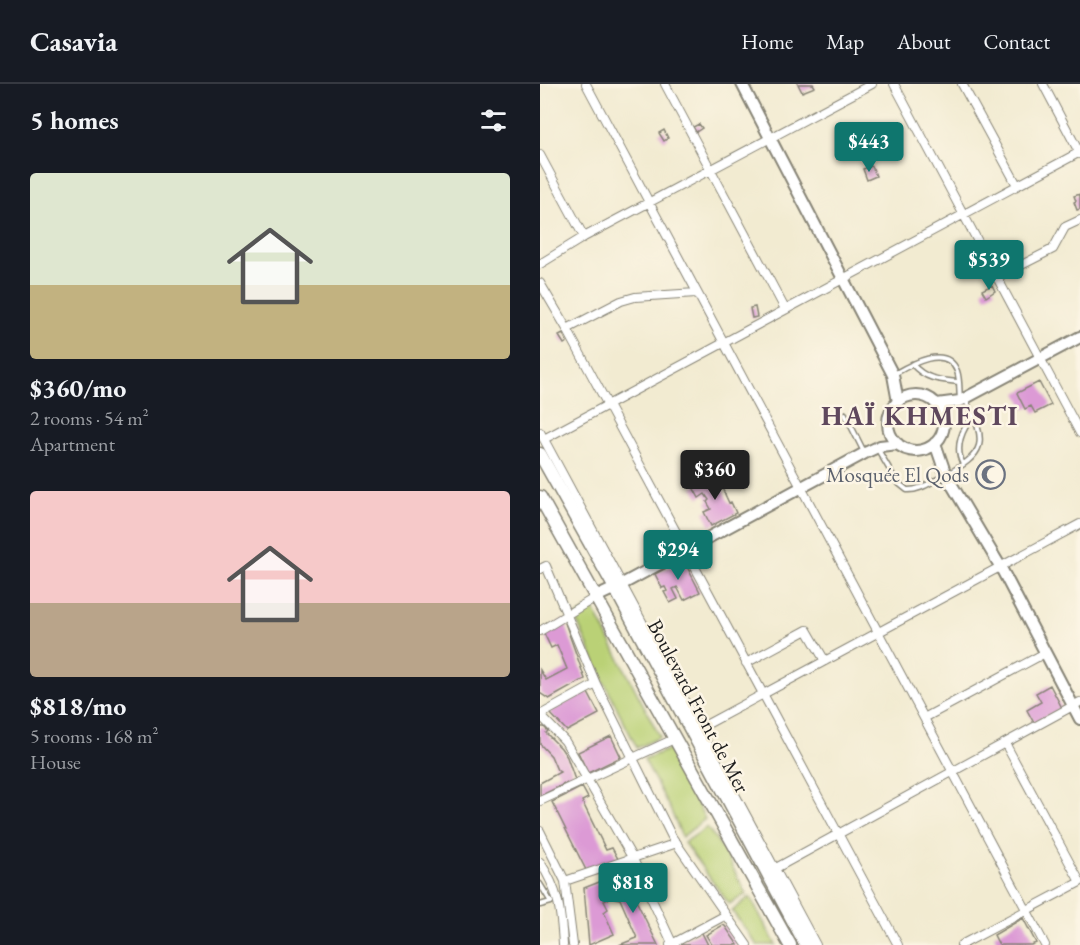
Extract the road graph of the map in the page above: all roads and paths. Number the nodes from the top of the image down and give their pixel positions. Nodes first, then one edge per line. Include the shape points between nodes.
1 (586, 84) edge
2 (665, 84) edge
3 (742, 84) edge
4 (872, 84) edge
5 (894, 84) edge
6 (962, 84) edge
7 (1043, 84) edge
8 (770, 139) junction
9 (1080, 153) edge
10 (540, 155) edge
11 (711, 170) junction
12 (1017, 185) junction
13 (649, 203) junction
14 (963, 214) junction
15 (1080, 220) edge
16 (584, 237) junction
17 (540, 264) edge
18 (843, 277) junction
19 (996, 278) junction
20 (540, 283) edge
21 (696, 293) junction
22 (786, 309) junction
23 (567, 329) junction
24 (1080, 337) edge
25 (723, 343) junction
26 (1039, 358) junction
27 (912, 364) junction
28 (894, 378) junction
29 (958, 382) junction
30 (912, 395) junction
31 (961, 401) junction
32 (898, 402) junction
33 (937, 404) junction
34 (607, 405) junction
35 (845, 414) dead end
36 (974, 416) junction
37 (944, 418) junction
38 (890, 431) junction
39 (1080, 433) edge
40 (542, 436) edge
41 (935, 443) junction
42 (898, 444) junction
43 (878, 447) junction
44 (924, 449) junction
45 (864, 453) junction
46 (540, 454) edge
47 (963, 465) junction
48 (944, 470) junction
49 (801, 488) junction
50 (540, 497) edge
51 (1080, 524) edge
52 (685, 551) junction
53 (1000, 566) junction
54 (540, 569) edge
55 (619, 587) junction
56 (596, 597) junction
57 (568, 615) junction
58 (540, 631) edge
59 (879, 632) junction
60 (1045, 653) junction
61 (825, 661) junction
62 (746, 663) junction
63 (596, 684) junction
64 (762, 694) junction
65 (1077, 704) edge
66 (540, 715) edge
67 (924, 718) junction
68 (1080, 719) edge
69 (699, 728) junction
70 (674, 739) junction
71 (1005, 743) junction
72 (633, 759) junction
73 (953, 772) junction
74 (587, 779) junction
75 (540, 801) edge
76 (540, 831) edge
77 (840, 834) junction
78 (677, 843) junction
79 (633, 859) junction
80 (540, 862) edge
81 (776, 868) junction
82 (565, 881) junction
83 (540, 884) edge
84 (554, 901) junction
85 (540, 905) edge
86 (1027, 910) junction
87 (726, 915) junction
88 (672, 944) edge
89 (563, 945) edge
90 (573, 945) edge
91 (747, 945) edge
92 (790, 945) edge
93 (806, 945) edge
94 (816, 945) edge
95 (898, 945) edge
96 (961, 945) edge
97 (1045, 945) edge

1 - 13 street
2 - 11 street
3 - 8 street
4 - 8 street
5 - 14 street
6 - 12 street
7 - 9 street
8 - 11 street
8 - 18 street
9 - 12 street
10 - 16 street
11 - 13 street
11 - 22 street
12 - 14 street
13 - 16 street
13 - 21 street
14 - 18 street
14 - 19 street
15 - 19 street via 1065,227 1053,249
16 - 17 street
18 - 22 street
18 - 28 street
19 - 26 street
20 - 23 street
21 - 23 street via 635,297
21 - 25 street
22 - 25 street
23 - 34 street
24 - 26 street
25 - 34 street
25 - 49 street
26 - 31 street
26 - 39 street
27 - 28 lane
27 - 29 lane via 929,378
27 - 29 lane via 927,358 946,361 957,370
28 - 30 street
28 - 32 street
29 - 31 lane
30 - 32 street
30 - 33 street via 928,397
31 - 33 street
31 - 36 lane
31 - 37 street
32 - 38 street via 889,418
33 - 37 street
34 - 40 street
34 - 52 street
35 - 45 lane
36 - 47 lane via 965,426 960,443 958,454
36 - 47 lane via 980,430 978,449
37 - 41 street
38 - 42 street
38 - 43 street
40 - 55 street
41 - 44 street
41 - 48 street
42 - 43 street
42 - 44 street via 913,450
43 - 45 street
43 - 48 lane via 897,482 907,490 919,489
44 - 48 street
45 - 49 street
46 - 55 main road, Boulevard Front de Mer
47 - 48 lane
48 - 53 street
49 - 52 street
49 - 59 street
50 - 56 main road, Boulevard Front de Mer
51 - 53 street
52 - 55 street
52 - 62 street
53 - 59 street
53 - 60 street
54 - 57 street via 546,566
55 - 56 street
55 - 69 street
55 - 93 main road, Boulevard Front de Mer
56 - 57 street
56 - 70 main road, Boulevard Front de Mer
57 - 58 street
57 - 63 street
59 - 61 street
59 - 67 street
60 - 65 street
60 - 67 street
61 - 62 street via 807,630
61 - 64 street
62 - 64 street
63 - 66 street
63 - 72 street
64 - 69 street
64 - 77 street
65 - 68 street
65 - 71 street
66 - 74 street via 565,741
67 - 73 street
69 - 81 street
70 - 72 street
70 - 92 main road, Boulevard Front de Mer
71 - 73 street
71 - 86 street via 1080,882
72 - 74 street
72 - 78 street
73 - 77 street
73 - 86 street
74 - 75 street
74 - 79 street
76 - 82 street
77 - 81 street
77 - 95 street
78 - 79 street
78 - 87 street
79 - 82 street
79 - 88 street
80 - 84 street via 555,888
81 - 94 street
82 - 90 street
83 - 84 lane
84 - 85 lane
84 - 89 street
86 - 96 street
86 - 97 street
87 - 88 street
87 - 91 street

